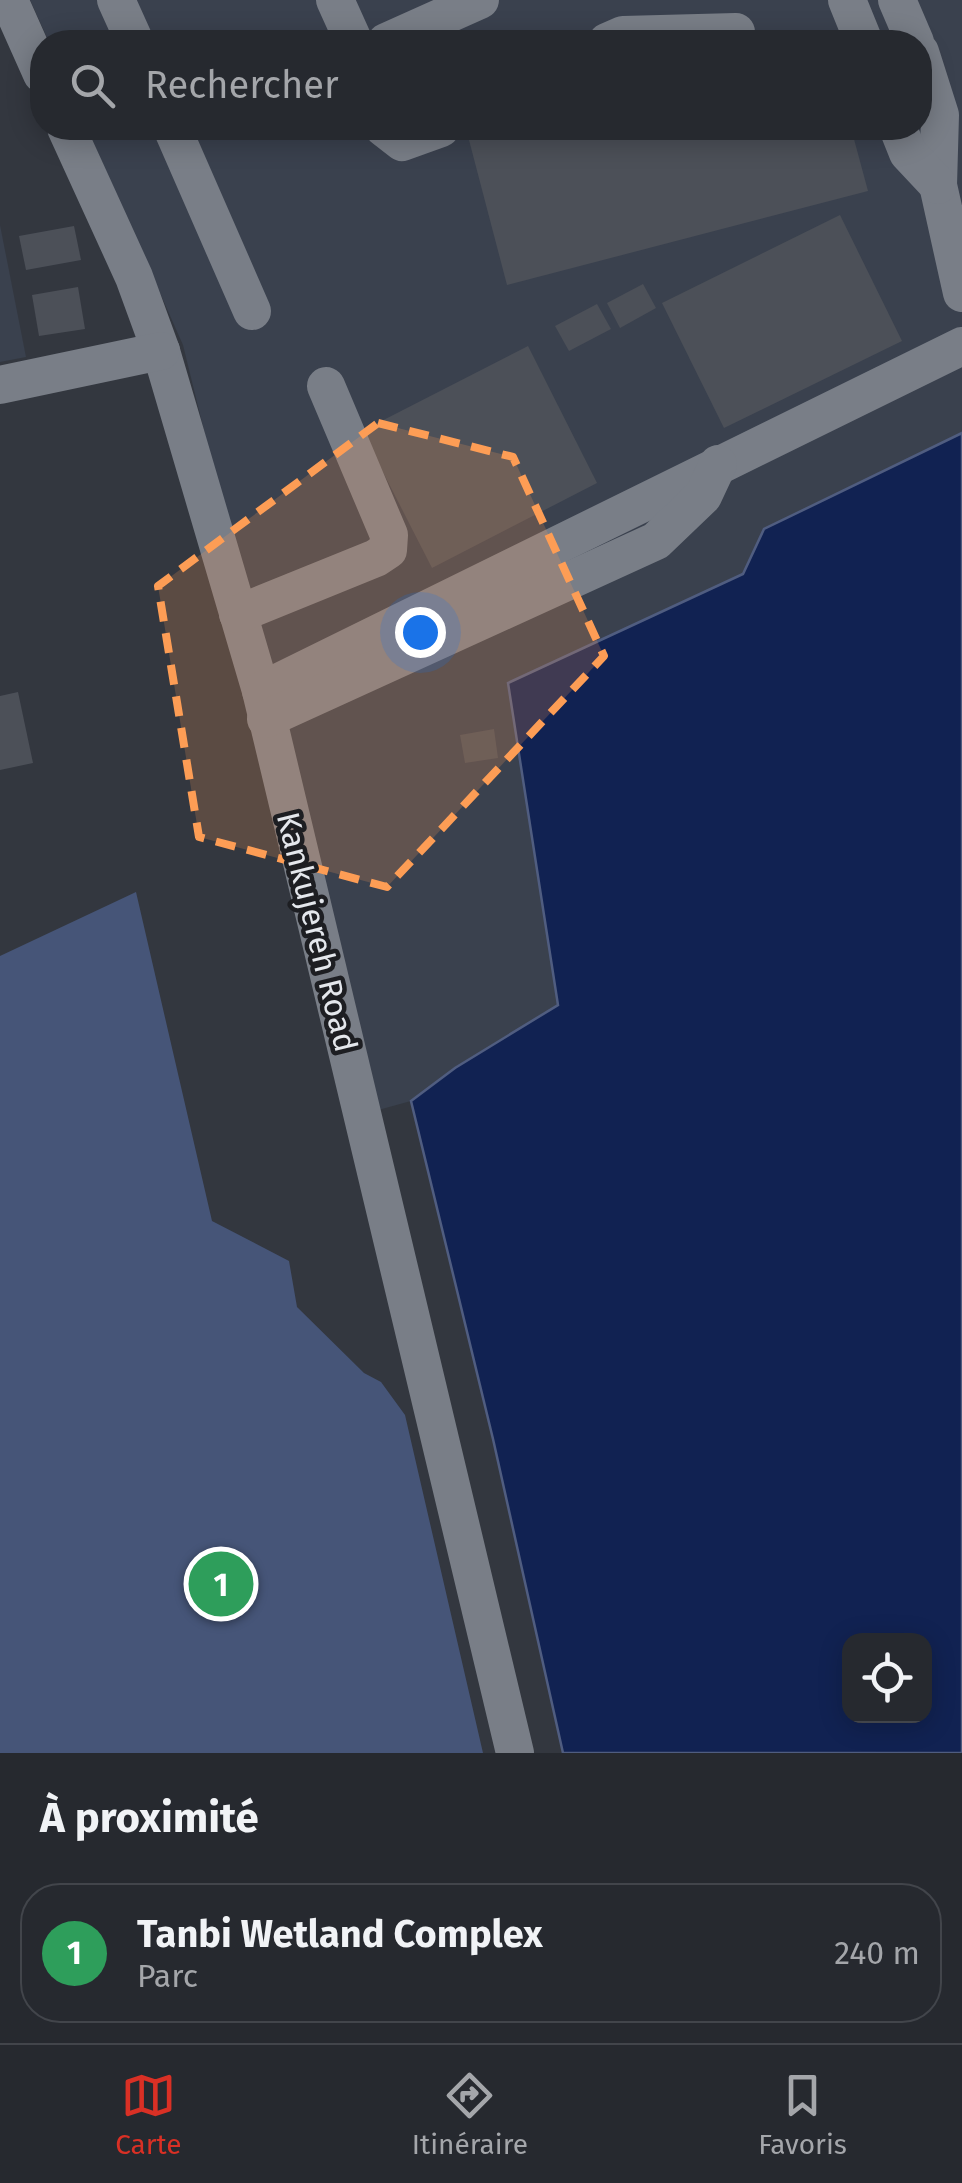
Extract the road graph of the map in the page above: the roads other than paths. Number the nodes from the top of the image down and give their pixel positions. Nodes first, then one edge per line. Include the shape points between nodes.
1 (9, 0) edge
2 (116, 0) edge
3 (335, 0) edge
4 (480, 0) edge
5 (847, 0) edge
6 (897, 0) edge
7 (129, 30) edge
8 (349, 30) edge
9 (413, 30) edge
10 (859, 30) edge
11 (910, 30) edge
12 (30, 47) edge
13 (932, 89) edge
14 (71, 140) edge
15 (177, 140) edge
16 (903, 140) edge
17 (938, 185) junction
18 (962, 293) edge
19 (252, 311) dead end
20 (962, 346) edge
21 (160, 352) junction
22 (0, 386) edge
23 (326, 386) dead end
24 (238, 614) junction
25 (263, 705) junction
26 (515, 1753) edge

1 - 12 street
2 - 7 street
3 - 8 street
4 - 9 street
5 - 10 street
6 - 11 street
13 - 17 street via 940,114
14 - 21 street, Kankujereh Road
15 - 19 street
16 - 17 street
17 - 18 street
20 - 25 street via 718,464
21 - 22 street
21 - 24 street, Kankujereh Road
23 - 24 street via 389,535 388,550
24 - 25 street, Kankujereh Road
25 - 26 street, Kankujereh Road

